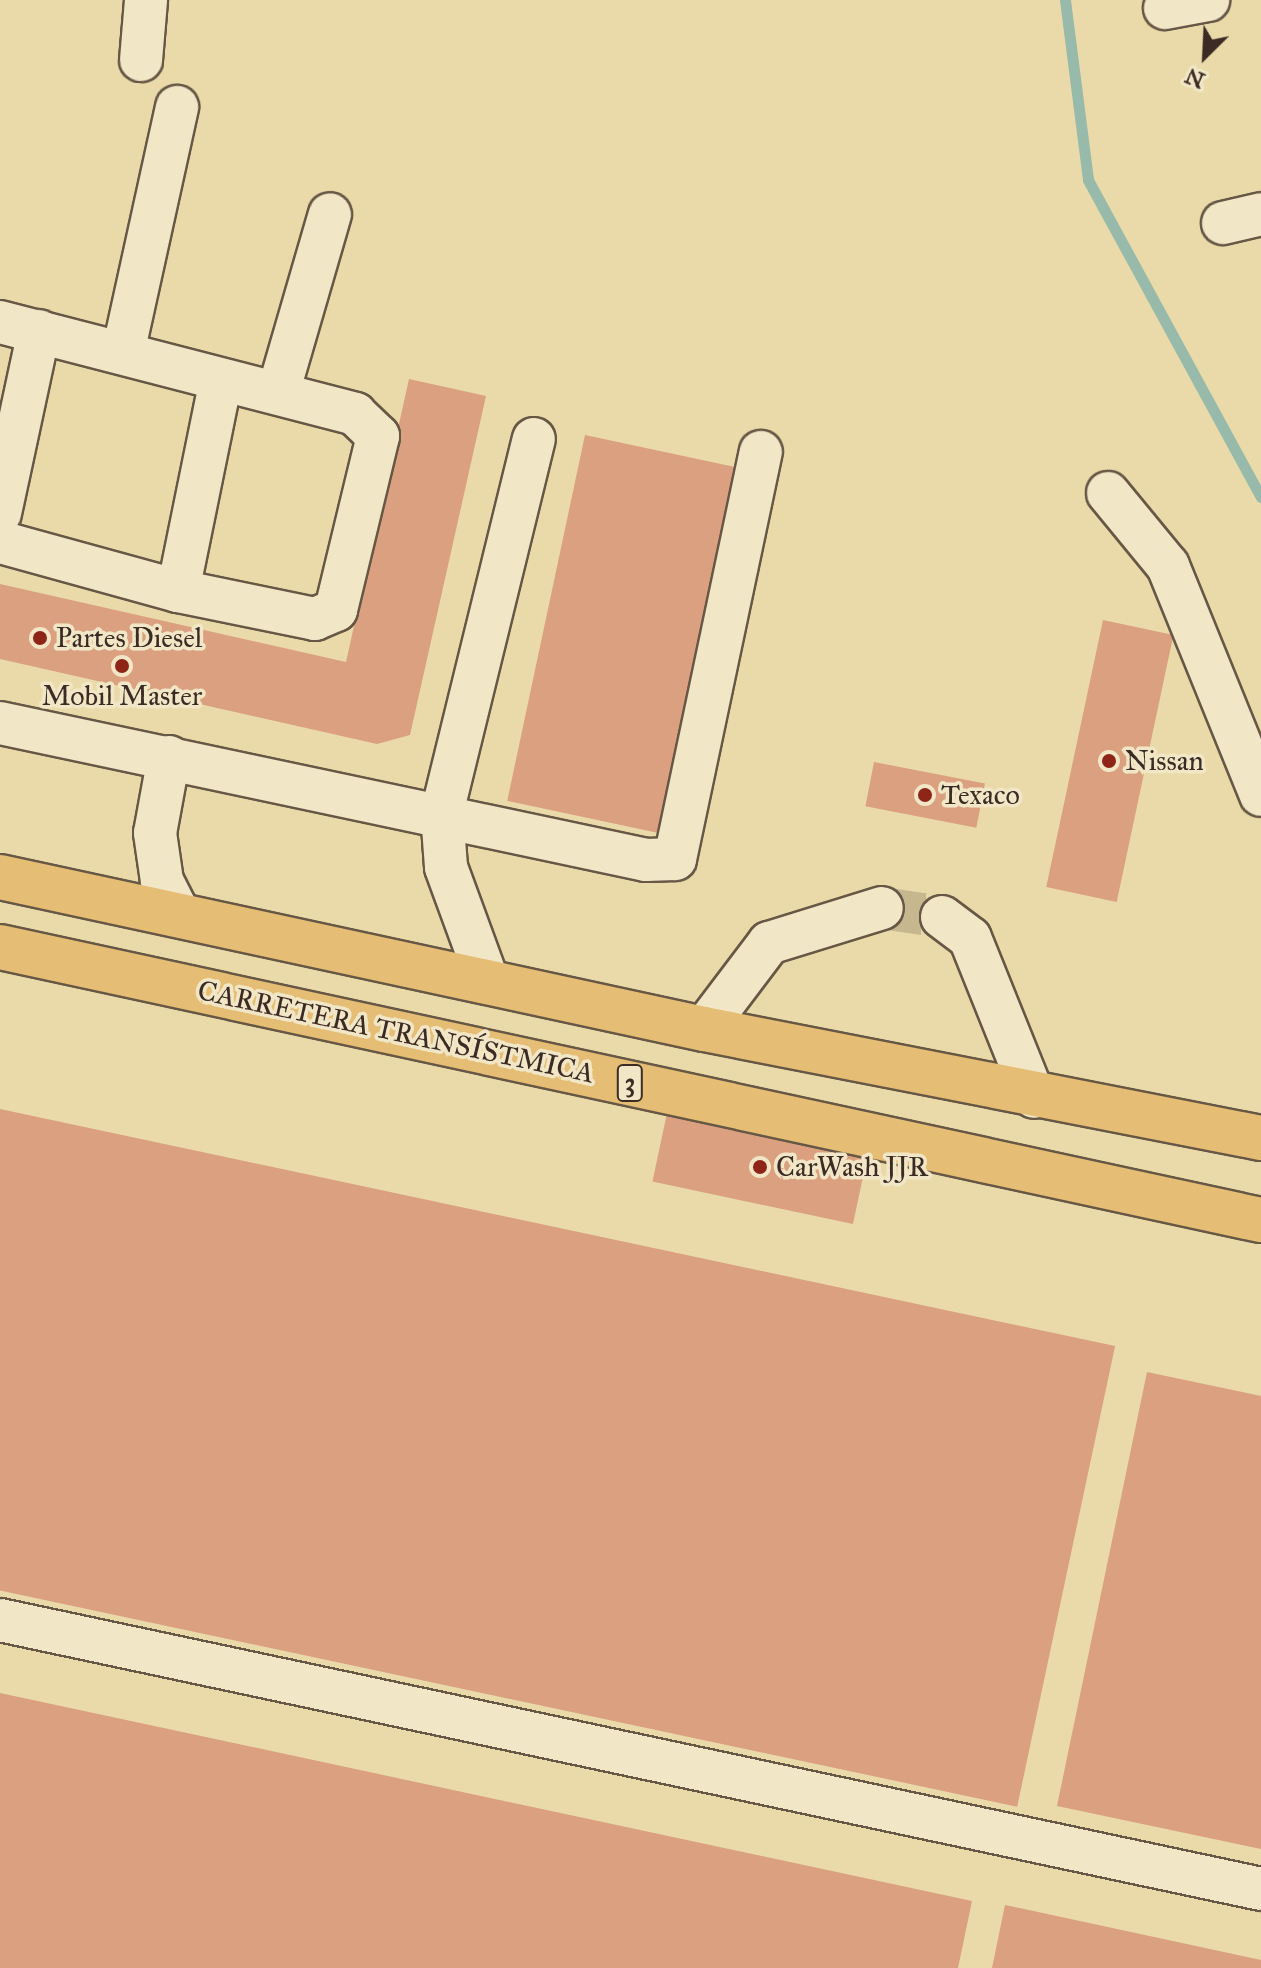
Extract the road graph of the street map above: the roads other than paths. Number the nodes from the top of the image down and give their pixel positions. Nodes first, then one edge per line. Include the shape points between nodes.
1 (146, 0) edge
2 (1208, 0) edge
3 (1165, 8) dead end
4 (141, 60) dead end
5 (177, 107) dead end
6 (330, 214) dead end
7 (19, 327) edge
8 (123, 353) junction
9 (221, 380) junction
10 (278, 393) junction
11 (534, 439) dead end
12 (761, 452) dead end
13 (1108, 493) dead end
14 (0, 513) edge
15 (0, 542) edge
16 (178, 591) junction
17 (0, 723) edge
18 (169, 757) junction
19 (1261, 795) edge
20 (442, 813) junction
21 (0, 877) edge
22 (882, 908) tunnel mouth
23 (180, 916) junction
24 (942, 917) tunnel mouth
25 (0, 947) edge
26 (488, 982) junction
27 (704, 1029) junction
28 (1034, 1097) junction
29 (1261, 1138) edge
30 (1261, 1220) edge
31 (0, 1620) edge
32 (1261, 1889) edge

1 - 4 street
2 - 3 street
5 - 8 street
6 - 10 street
7 - 8 street
7 - 14 street
8 - 9 street
9 - 10 street
9 - 16 street
10 - 16 street via 355,414 378,436 336,610 315,619 283,616
11 - 20 street
12 - 20 street via 675,859 646,860
13 - 19 street via 1168,566
15 - 16 street
17 - 18 street
18 - 20 street
18 - 23 street via 155,833 162,881
20 - 26 street via 458,909
21 - 23 main road
22 - 27 street via 769,943
23 - 26 main road
24 - 28 street via 970,938
25 - 30 main road, CARRETERA TRANSÍSTMICA / 3
26 - 27 main road
27 - 28 main road
28 - 29 main road
31 - 32 street

